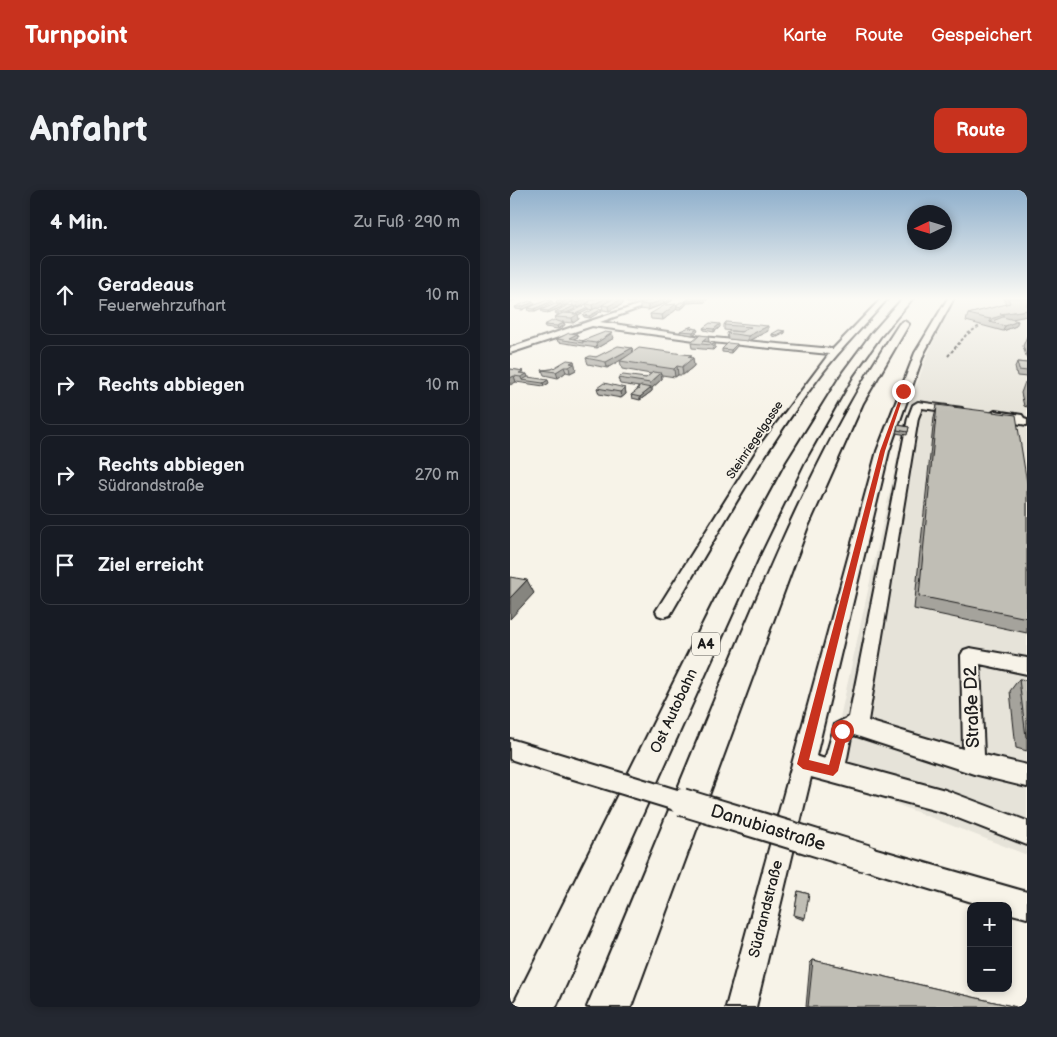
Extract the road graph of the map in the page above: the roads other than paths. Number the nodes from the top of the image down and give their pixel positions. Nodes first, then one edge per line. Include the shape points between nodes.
1 (552, 336) edge
2 (688, 336) edge
3 (850, 336) edge
4 (876, 336) edge
5 (897, 336) edge
6 (928, 336) edge
7 (510, 351) edge
8 (835, 352) junction
9 (1023, 422) edge
10 (664, 611) dead end
11 (1027, 666) edge
12 (858, 723) junction
13 (510, 749) edge
14 (974, 763) junction
15 (803, 764) junction
16 (833, 771) junction
17 (1027, 776) edge
18 (993, 818) junction
19 (1027, 826) edge
20 (1027, 832) edge
21 (1027, 905) edge
22 (534, 1007) edge
23 (609, 1007) edge
24 (740, 1007) edge

1 - 7 street
2 - 8 street
3 - 8 street, Steinriegelgasse
4 - 22 highway, Ost Autobahn / A4 via 856,362 813,433 760,530
5 - 23 highway via 876,365 836,437 792,537
6 - 15 street, Südrandstraße via 903,391 883,451
8 - 10 street, Steinriegelgasse via 772,438
9 - 12 street via 1018,417 918,405
11 - 14 street, Straße D2 via 970,655
12 - 14 street via 857,726
12 - 16 street via 842,731
13 - 21 street, Danubiastraße, bridge
14 - 17 street, Straße D2
15 - 16 street
15 - 24 street, Südrandstraße
16 - 18 street via 883,783
18 - 19 street
18 - 20 street

